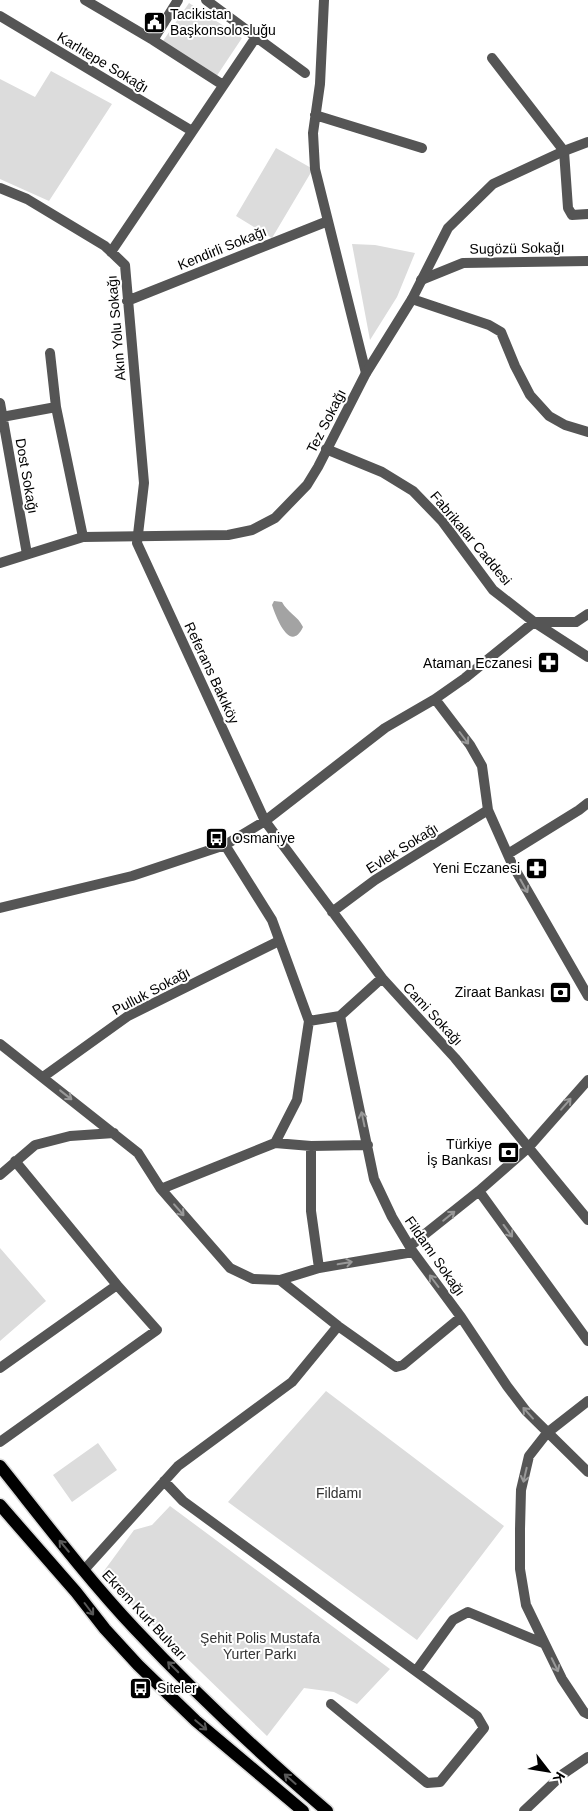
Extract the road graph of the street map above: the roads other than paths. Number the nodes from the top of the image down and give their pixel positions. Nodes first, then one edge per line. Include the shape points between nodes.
1 (86, 0) edge
2 (178, 0) edge
3 (206, 0) edge
4 (324, 0) edge
5 (0, 16) edge
6 (256, 38) junction
7 (153, 40) junction
8 (492, 58) dead end
9 (305, 73) dead end
10 (224, 86) junction
11 (315, 115) junction
12 (192, 131) junction
13 (588, 142) edge
14 (422, 148) dead end
15 (564, 150) junction
16 (0, 188) edge
17 (588, 214) edge
18 (328, 221) junction
19 (111, 252) junction
20 (588, 261) edge
21 (420, 280) junction
22 (412, 299) junction
23 (127, 301) junction
24 (50, 353) dead end
25 (366, 373) junction
26 (0, 403) edge
27 (56, 407) junction
28 (2, 417) junction
29 (588, 432) edge
30 (326, 450) junction
31 (138, 536) junction
32 (83, 538) junction
33 (27, 554) junction
34 (0, 563) edge
35 (588, 614) edge
36 (534, 622) junction
37 (588, 657) edge
38 (435, 699) junction
39 (588, 803) edge
40 (488, 810) junction
41 (265, 821) junction
42 (225, 845) junction
43 (508, 854) junction
44 (0, 908) edge
45 (332, 912) junction
46 (279, 941) junction
47 (382, 978) junction
48 (588, 996) edge
49 (340, 1016) junction
50 (309, 1021) junction
51 (0, 1044) edge
52 (43, 1077) junction
53 (588, 1080) edge
54 (114, 1133) junction
55 (275, 1143) junction
56 (368, 1145) junction
57 (311, 1146) junction
58 (528, 1148) junction
59 (15, 1161) junction
60 (0, 1176) edge
61 (161, 1188) junction
62 (479, 1192) junction
63 (588, 1220) edge
64 (412, 1249) junction
65 (319, 1268) junction
66 (280, 1280) junction
67 (117, 1285) junction
68 (461, 1317) junction
69 (338, 1326) junction
70 (588, 1341) edge
71 (0, 1368) edge
72 (588, 1401) edge
73 (547, 1433) junction
74 (0, 1442) edge
75 (0, 1466) edge
76 (588, 1472) edge
77 (164, 1481) junction
78 (0, 1505) edge
79 (84, 1570) junction
80 (545, 1644) junction
81 (416, 1672) junction
82 (330, 1704) dead end
83 (588, 1714) edge
84 (588, 1757) edge
85 (303, 1811) edge
86 (327, 1811) edge
87 (524, 1811) edge

1 - 7 street
2 - 7 street
3 - 6 street
4 - 11 street via 320,84
5 - 12 street, Karlıtepe Sokağı
6 - 9 street
6 - 10 street
7 - 10 street
8 - 15 street
10 - 12 street
11 - 14 street
11 - 18 street via 315,169
12 - 19 street
13 - 15 street, Tez Sokağı
15 - 17 street via 568,208 572,215
15 - 21 street, Tez Sokağı via 493,184 448,228
16 - 19 street, Akın Yolu Sokağı via 27,199
18 - 23 street, Kendirli Sokağı
18 - 25 street
19 - 23 street, Akın Yolu Sokağı via 124,265
20 - 21 street, Sugözü Sokağı via 463,263
21 - 22 street, Tez Sokağı
22 - 25 street, Tez Sokağı
22 - 29 street via 490,325 501,332 530,395 549,416
23 - 31 street, Akın Yolu Sokağı via 144,483
24 - 27 street
25 - 30 street, Tez Sokağı
26 - 28 street, Dost Sokağı
27 - 28 street
27 - 32 street
28 - 33 street, Dost Sokağı
30 - 31 street, Tez Sokağı via 307,485 275,518 252,530 228,535
30 - 36 street, Fabrikalar Caddesi via 382,472 413,491 442,521 493,590
31 - 32 street, Tez Sokağı
31 - 41 street, Referans Bakıköy via 137,543
32 - 33 street, Tez Sokağı
33 - 34 street, Tez Sokağı
35 - 36 street via 576,622
36 - 37 street, Fabrikalar Caddesi
36 - 38 street
38 -> 40 street via 482,766
38 - 41 street via 385,728
39 - 43 street
40 - 43 street
40 - 45 street, Evlek Sokağı via 375,880
41 - 42 street
41 - 45 street, Cami Sokağı
42 - 44 street via 132,876
42 - 46 street via 272,920
43 -> 48 street
45 - 47 street, Cami Sokağı
46 - 50 street
46 - 52 street, Pulluk Sokağı via 128,1016
47 - 49 street
47 - 58 street, Cami Sokağı via 456,1058
49 - 50 street
56 -> 49 street, Fildamı Sokağı
50 - 55 street via 297,1100
51 - 52 street
52 -> 54 street
58 -> 53 street
54 - 59 street via 70,1136 35,1145
54 - 61 street via 138,1153
55 - 57 street
55 - 61 street
56 - 57 street
56 - 64 street, Fildamı Sokağı via 374,1179
57 - 65 street via 311,1211
58 - 62 street
58 - 63 street, Cami Sokağı
59 - 60 street
59 - 67 street
61 -> 66 street via 230,1268 252,1279
64 -> 62 street
62 -> 70 street
65 -> 64 street
68 -> 64 street, Fildamı Sokağı
65 - 66 street
66 - 69 street
67 - 71 street
67 - 74 street via 157,1330
68 - 69 street via 403,1365 396,1367
73 -> 68 street, Fildamı Sokağı via 507,1386
69 - 77 street via 292,1382 178,1466
72 - 73 street
73 - 76 street, Fildamı Sokağı
73 -> 80 street via 529,1456 522,1490 520,1537 520,1569 526,1605
79 -> 75 main road, Ekrem Kurt Bulvarı
77 - 79 street
77 - 81 street via 183,1501
78 -> 85 main road via 138,1665 196,1721
86 -> 79 main road, Ekrem Kurt Bulvarı via 200,1694 134,1628
80 - 81 street via 468,1612 453,1620
80 -> 83 street via 562,1679
81 - 82 street via 477,1716 484,1728 440,1782 428,1783
84 - 87 street via 563,1774

